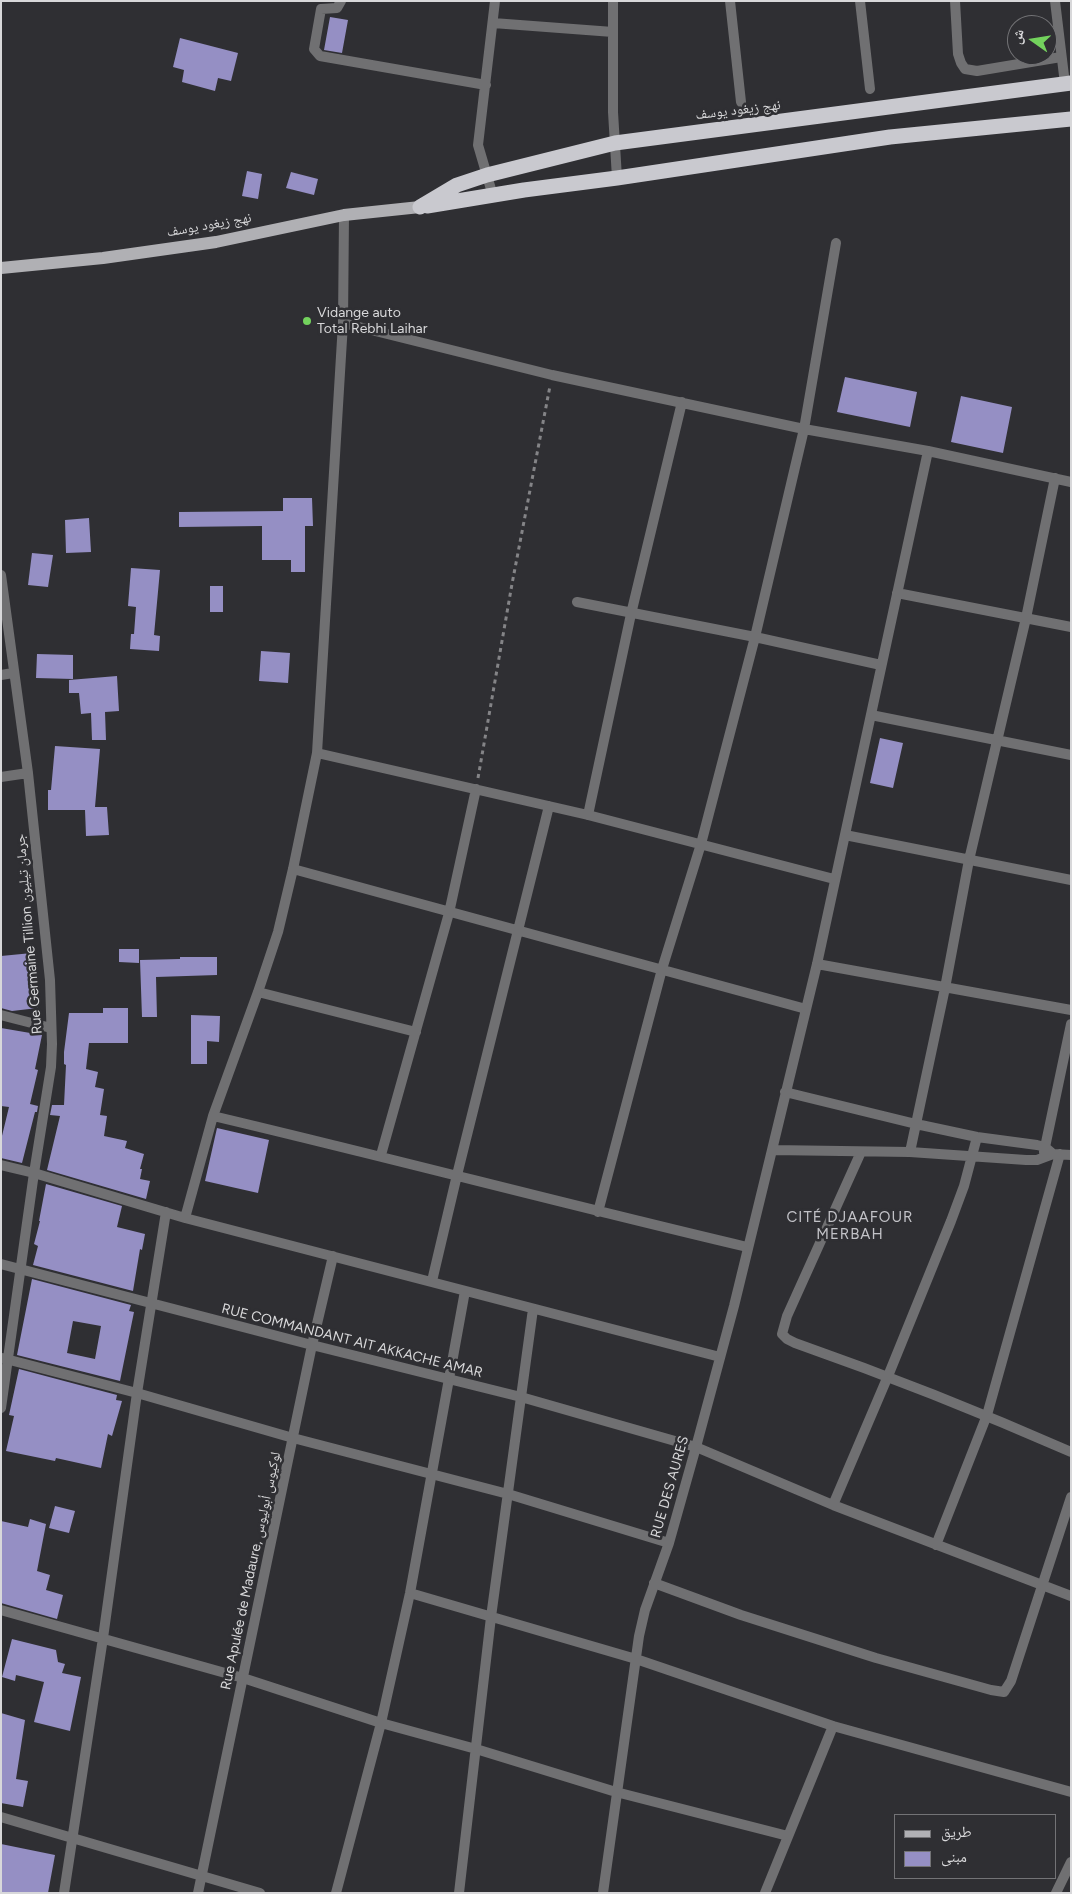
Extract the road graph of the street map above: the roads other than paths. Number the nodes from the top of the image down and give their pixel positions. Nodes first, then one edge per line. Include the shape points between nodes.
1 (341, 1) edge
2 (495, 1) edge
3 (613, 1) edge
4 (730, 1) edge
5 (860, 1) edge
6 (955, 1) edge
7 (1055, 1) edge
8 (493, 23) junction
9 (613, 32) junction
10 (1061, 57) junction
11 (1068, 83) edge
12 (486, 85) junction
13 (870, 89) dead end
14 (741, 102) dead end
15 (1071, 119) edge
16 (616, 143) junction
17 (487, 175) junction
18 (617, 178) junction
19 (493, 196) junction
20 (420, 207) junction
21 (344, 215) junction
22 (836, 243) dead end
23 (1, 268) edge
24 (342, 323) junction
25 (682, 402) junction
26 (804, 429) junction
27 (928, 451) junction
28 (1055, 478) junction
29 (1071, 482) edge
30 (1, 575) edge
31 (897, 593) junction
32 (577, 602) dead end
33 (631, 614) junction
34 (1026, 618) junction
35 (1071, 627) edge
36 (755, 637) junction
37 (881, 665) junction
38 (13, 673) junction
39 (1, 675) edge
40 (871, 715) junction
41 (996, 740) junction
42 (317, 753) junction
43 (1071, 755) edge
44 (28, 773) junction
45 (1, 776) edge
46 (476, 789) junction
47 (549, 806) junction
48 (588, 815) junction
49 (845, 835) junction
50 (701, 844) junction
51 (969, 860) junction
52 (293, 870) junction
53 (834, 879) junction
54 (1071, 880) edge
55 (449, 913) junction
56 (519, 931) junction
57 (817, 964) junction
58 (662, 969) junction
59 (946, 988) junction
60 (258, 992) junction
61 (806, 1009) junction
62 (1071, 1010) edge
63 (1, 1015) edge
64 (1071, 1024) edge
65 (51, 1028) junction
66 (416, 1032) junction
67 (785, 1092) junction
68 (213, 1116) junction
69 (916, 1124) junction
70 (977, 1137) junction
71 (772, 1150) junction
72 (861, 1152) junction
73 (910, 1152) junction
74 (1054, 1154) edge
75 (380, 1155) junction
76 (971, 1157) junction
77 (1, 1165) edge
78 (34, 1173) junction
79 (457, 1175) junction
80 (166, 1212) junction
81 (598, 1212) junction
82 (185, 1218) junction
83 (747, 1248) junction
84 (333, 1256) junction
85 (1, 1264) edge
86 (21, 1269) junction
87 (432, 1281) junction
88 (465, 1291) junction
89 (152, 1303) junction
90 (532, 1309) junction
91 (312, 1346) junction
92 (720, 1357) junction
93 (4, 1358) edge
94 (888, 1376) junction
95 (449, 1380) junction
96 (137, 1393) junction
97 (521, 1398) junction
98 (1, 1408) edge
99 (987, 1415) junction
100 (293, 1438) junction
101 (696, 1447) junction
102 (1071, 1452) edge
103 (431, 1475) junction
104 (508, 1494) junction
105 (1071, 1497) edge
106 (833, 1504) junction
107 (669, 1542) junction
108 (936, 1544) junction
109 (654, 1583) junction
110 (1043, 1586) junction
111 (410, 1593) junction
112 (1071, 1596) edge
113 (1, 1610) edge
114 (491, 1617) junction
115 (103, 1638) junction
116 (636, 1659) junction
117 (243, 1678) junction
118 (381, 1722) junction
119 (833, 1726) junction
120 (476, 1749) junction
121 (616, 1792) junction
122 (1071, 1792) edge
123 (1, 1817) edge
124 (788, 1836) junction
125 (72, 1837) junction
126 (1071, 1862) edge
127 (202, 1875) junction
128 (64, 1893) edge
129 (198, 1893) edge
130 (260, 1893) edge
131 (336, 1893) edge
132 (459, 1893) edge
133 (603, 1893) edge
134 (765, 1893) edge
135 (1056, 1893) edge

1 - 12 street via 337,8 321,9 314,49 320,56
2 - 8 street
3 - 9 street
4 - 14 street
5 - 13 street
6 - 10 street via 958,54 965,69 977,71
7 - 10 street
8 - 9 street
8 - 12 street
9 - 16 street
10 - 11 street
11 - 16 highway, نهج زيغود يوسف
12 - 17 street via 478,146
15 - 18 highway, نهج زيغود يوسف via 890,137
16 - 17 highway, نهج زيغود يوسف
16 - 18 street
17 - 19 street
17 - 20 highway, نهج زيغود يوسف via 457,185
18 - 19 highway, نهج زيغود يوسف
19 - 20 highway, نهج زيغود يوسف
20 - 21 main road, نهج زيغود يوسف
21 - 23 main road, نهج زيغود يوسف via 216,242
21 - 24 street
22 - 26 street
24 - 25 street via 552,375
24 - 42 street
25 - 26 street
25 - 33 street
26 - 27 street
26 - 36 street
27 - 28 street
27 - 31 street, RUE DES AURES
28 - 29 street
28 - 34 street
30 - 38 street, Rue Germaine Tillion جرمان تيليون
31 - 34 street
31 - 37 street, RUE DES AURES
32 - 33 street
33 - 36 street
33 - 48 street
34 - 35 street
34 - 41 street
36 - 37 street
36 - 50 street
37 - 40 street, RUE DES AURES
38 - 39 street
38 - 44 street, Rue Germaine Tillion جرمان تيليون
40 - 41 street
40 - 49 street, RUE DES AURES
41 - 43 street
41 - 51 street
42 - 46 street
42 - 52 street
44 - 45 street
44 - 65 street, Rue Germaine Tillion جرمان تيليون via 50,980
46 - 47 street
46 - 55 street
47 - 48 street
47 - 56 street
48 - 50 street
49 - 51 street
49 - 53 street, RUE DES AURES
50 - 53 street
50 - 58 street
51 - 54 street
51 - 59 street
52 - 55 street
52 - 60 street via 278,932
53 - 57 street, RUE DES AURES
55 - 56 street
55 - 66 street
56 - 58 street
56 - 79 street
57 - 59 street
57 - 61 street, RUE DES AURES
58 - 61 street
58 - 81 street
59 - 62 street
59 - 69 street
60 - 66 street
60 - 68 street
61 - 67 street, RUE DES AURES
63 - 65 street
64 - 74 street
65 - 78 street, Rue Germaine Tillion جرمان تيليون via 51,1067
66 - 75 street
67 - 69 street
67 - 71 street, RUE DES AURES
68 - 75 street
68 - 82 street
69 - 70 street
69 - 73 street
70 - 74 street via 1028,1143
70 - 76 street
71 - 72 street
71 - 83 street, RUE DES AURES
72 - 73 street
72 - 94 street via 787,1316 782,1334 795,1343
73 - 76 street
74 - 76 street via 1026,1160
74 - 99 street
75 - 79 street
76 - 94 street via 951,1221
77 - 78 street
78 - 80 street
78 - 86 street, Rue Germaine Tillion جرمان تيليون
79 - 81 street
79 - 87 street
80 - 82 street
80 - 89 street
81 - 83 street
82 - 84 street
83 - 92 street, RUE DES AURES
84 - 87 street
84 - 91 street, Rue Apulée de Madaure, لوكيوس أبوليوس
85 - 86 street, RUE COMMANDANT AIT AKKACHE AMAR
86 - 89 street, RUE COMMANDANT AIT AKKACHE AMAR
86 - 93 street, Rue Germaine Tillion جرمان تيليون
87 - 88 street
88 - 90 street
88 - 95 street
89 - 91 street, RUE COMMANDANT AIT AKKACHE AMAR
89 - 96 street
90 - 92 street
90 - 97 street
91 - 95 street, RUE COMMANDANT AIT AKKACHE AMAR
91 - 100 street, Rue Apulée de Madaure, لوكيوس أبوليوس
92 - 101 street, RUE DES AURES
93 - 96 street
93 - 98 street, Rue Germaine Tillion جرمان تيليون
94 - 99 street
94 - 106 street
95 - 97 street, RUE COMMANDANT AIT AKKACHE AMAR
95 - 103 street
96 - 100 street
96 - 115 street
97 - 101 street, RUE COMMANDANT AIT AKKACHE AMAR
97 - 104 street
99 - 102 street
99 - 108 street
100 - 103 street
100 - 117 street, Rue Apulée de Madaure, لوكيوس أبوليوس
101 - 106 street, RUE COMMANDANT AIT AKKACHE AMAR
101 - 107 street, RUE DES AURES
103 - 104 street
103 - 111 street
104 - 107 street
104 - 114 street
105 - 110 street
106 - 108 street, RUE COMMANDANT AIT AKKACHE AMAR
107 - 109 street, RUE DES AURES
108 - 110 street, RUE COMMANDANT AIT AKKACHE AMAR
109 - 110 street via 876,1658 1004,1692 1012,1681
109 - 116 street, RUE DES AURES via 645,1610
110 - 112 street, RUE COMMANDANT AIT AKKACHE AMAR
111 - 114 street
111 - 118 street
113 - 115 street
114 - 116 street
114 - 120 street
115 - 117 street
115 - 125 street
116 - 119 street
116 - 121 street, RUE DES AURES
117 - 118 street
117 - 127 street, Rue Apulée de Madaure, لوكيوس أبوليوس
118 - 120 street
118 - 131 street
119 - 122 street
119 - 124 street
120 - 121 street
120 - 132 street
121 - 124 street
121 - 133 street, RUE DES AURES
123 - 125 street
124 - 134 street
125 - 127 street
125 - 128 street
126 - 135 street
127 - 129 street, Rue Apulée de Madaure, لوكيوس أبوليوس
127 - 130 street

